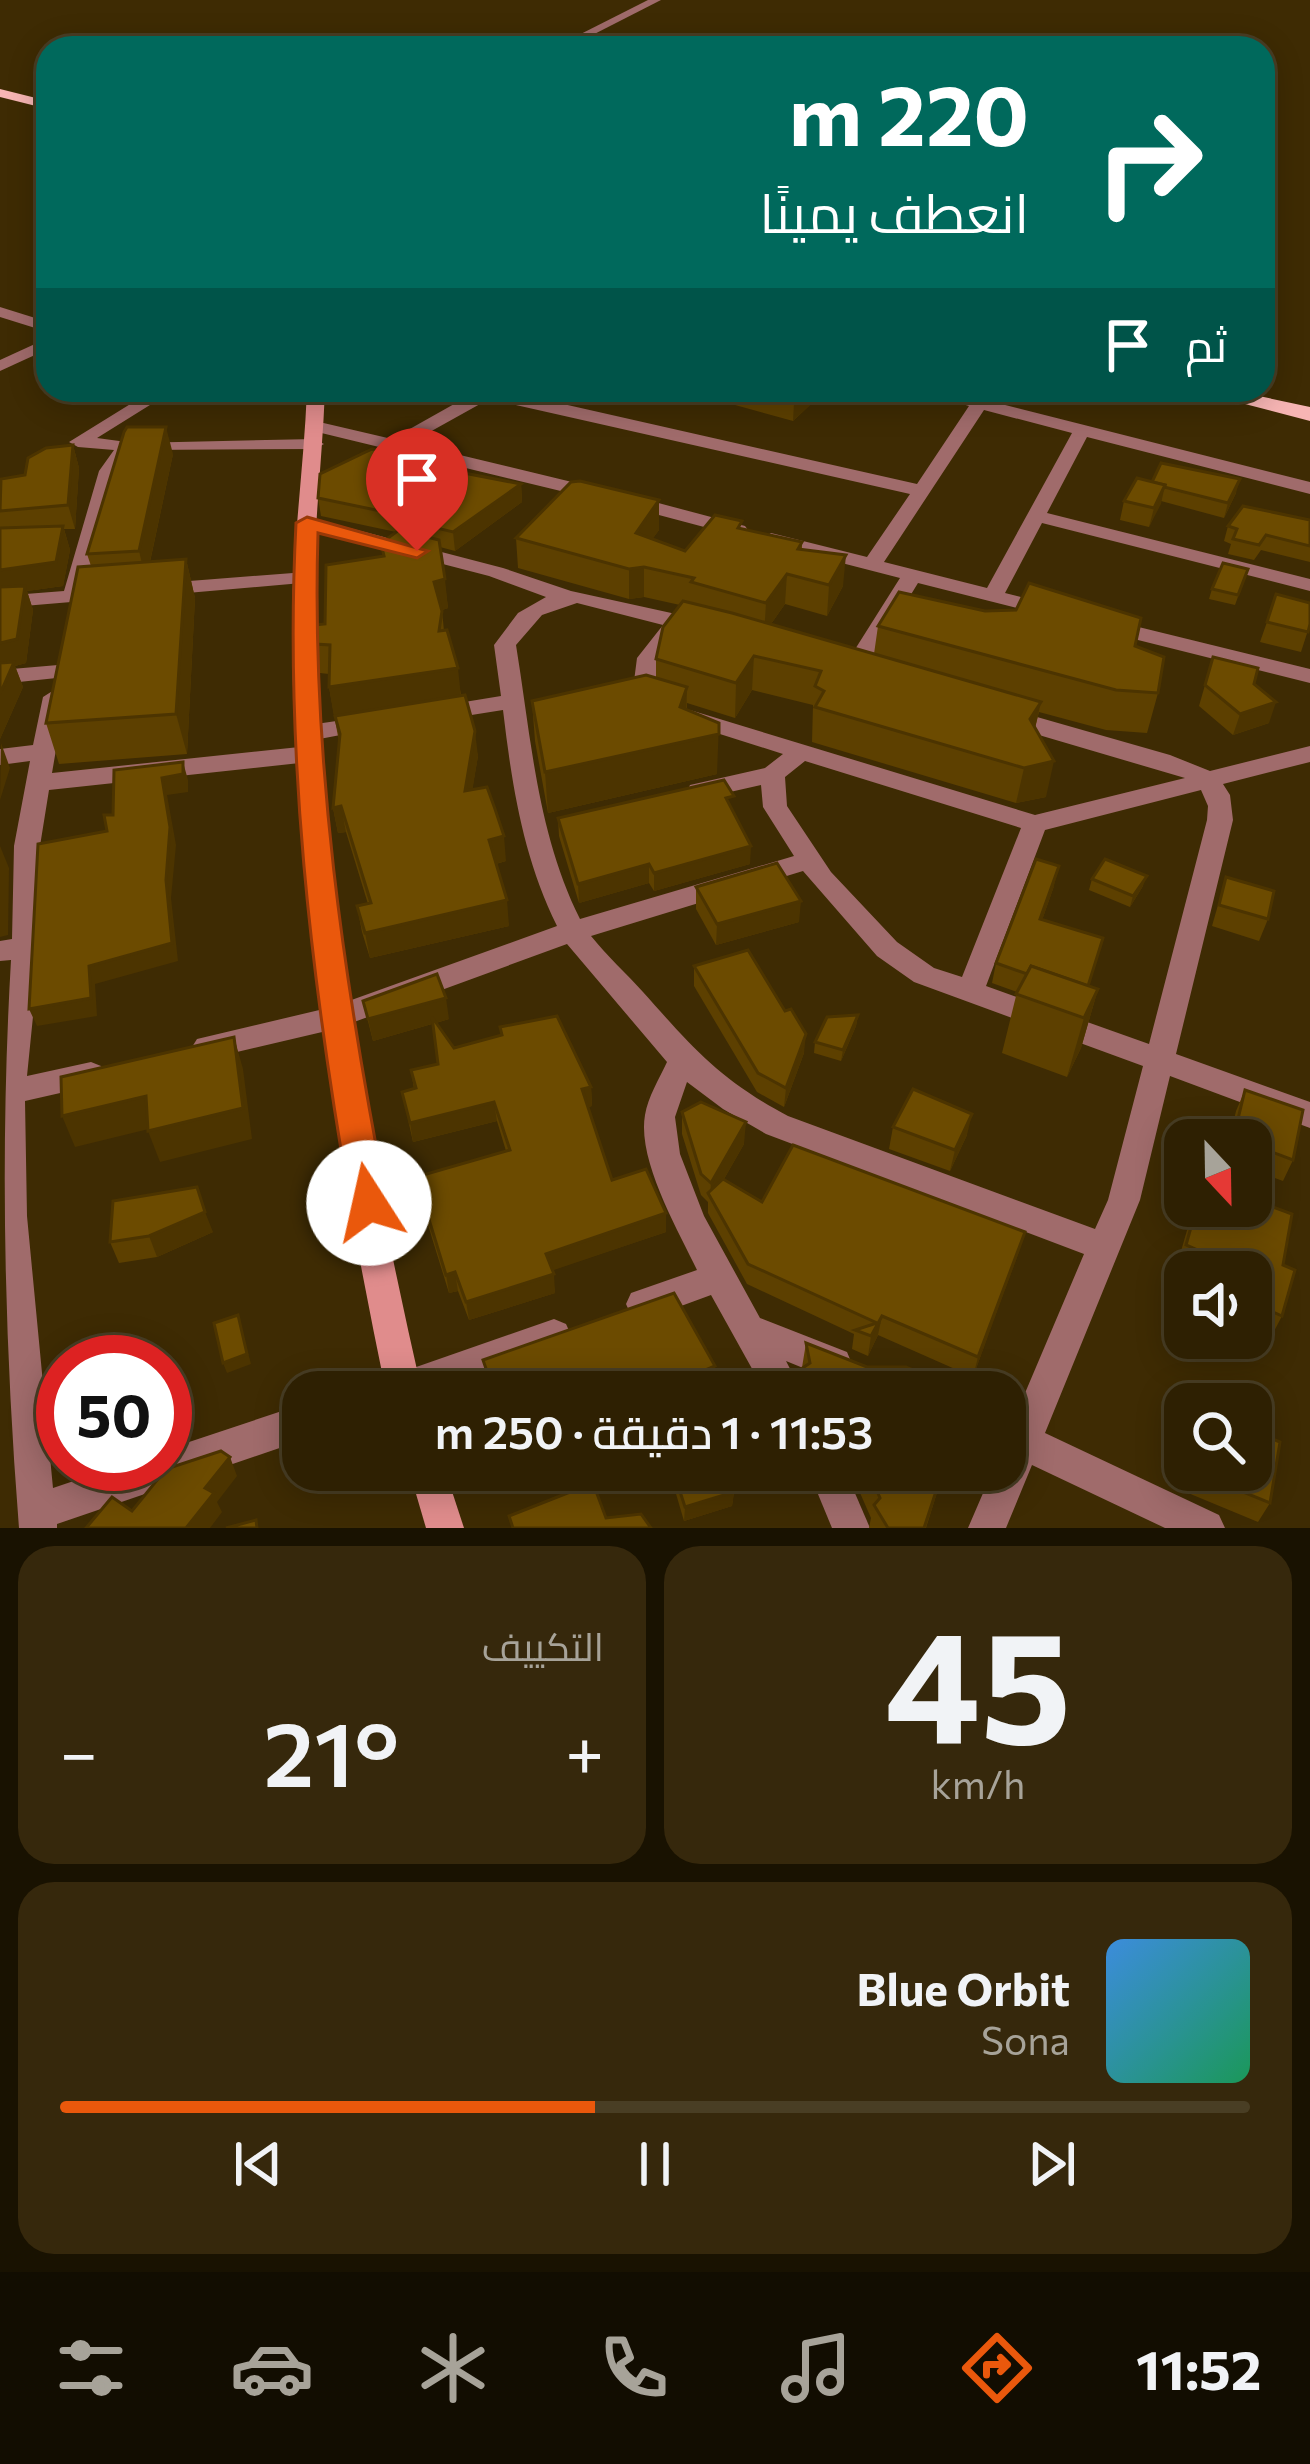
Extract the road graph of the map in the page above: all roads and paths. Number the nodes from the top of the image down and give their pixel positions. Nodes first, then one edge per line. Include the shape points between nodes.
1 (656, 0) edge
2 (680, 0) edge
3 (582, 36) edge
4 (608, 36) edge
5 (0, 94) edge
6 (36, 102) edge
7 (0, 312) edge
8 (36, 324) edge
9 (36, 349) edge
10 (0, 366) edge
11 (1275, 389) edge
12 (1310, 396) edge
13 (145, 402) edge
14 (316, 402) edge
15 (471, 402) edge
16 (533, 402) edge
17 (971, 402) edge
18 (1026, 402) edge
19 (1256, 402) edge
20 (979, 404) junction
21 (1017, 413) junction
22 (1310, 414) edge
23 (1082, 430) junction
24 (315, 435) junction
25 (127, 445) junction
26 (386, 449) junction
27 (1310, 488) edge
28 (577, 489) junction
29 (923, 491) junction
30 (561, 505) edge
31 (1036, 516) junction
32 (307, 523) junction
33 (512, 555) edge
34 (872, 565) junction
35 (496, 572) junction
36 (911, 575) junction
37 (305, 578) junction
38 (1310, 585) edge
39 (143, 591) edge
40 (120, 593) edge
41 (993, 596) junction
42 (74, 597) junction
43 (567, 597) junction
44 (0, 602) edge
45 (676, 621) junction
46 (58, 672) junction
47 (852, 672) junction
48 (1310, 676) edge
49 (0, 677) edge
50 (515, 701) junction
51 (309, 744) junction
52 (44, 752) junction
53 (799, 752) junction
54 (1310, 754) edge
55 (0, 757) edge
56 (773, 775) junction
57 (1210, 781) junction
58 (36, 783) junction
59 (664, 799) edge
60 (1035, 824) junction
61 (13, 847) edge
62 (806, 861) junction
63 (573, 932) junction
64 (13, 949) edge
65 (970, 991) junction
66 (334, 1018) junction
67 (172, 1055) edge
68 (681, 1064) junction
69 (1158, 1064) junction
70 (126, 1066) edge
71 (5, 1093) edge
72 (1310, 1115) edge
73 (6, 1218) edge
74 (1104, 1247) junction
75 (720, 1277) junction
76 (752, 1330) junction
77 (396, 1371) edge
78 (456, 1371) edge
79 (773, 1371) edge
80 (853, 1371) edge
81 (12, 1392) edge
82 (1026, 1412) edge
83 (282, 1430) edge
84 (1026, 1443) edge
85 (434, 1491) edge
86 (835, 1491) edge
87 (998, 1491) edge
88 (37, 1520) edge
89 (445, 1528) edge
90 (851, 1528) edge
91 (987, 1528) edge
92 (1206, 1528) edge

1 - 3 street
2 - 4 street
5 - 6 main road
7 - 8 street
9 - 10 street
11 - 12 main road
13 - 25 street via 68,448
14 - 24 main road
15 - 26 street
16 - 29 street
17 - 20 street
18 - 21 street
19 - 22 main road
20 - 21 street
20 - 29 street
21 - 23 street
23 - 27 street
23 - 31 street
24 - 25 street
24 - 26 street
24 - 32 main road via 323,480
25 - 42 street via 76,539
26 - 28 street
28 - 30 street
28 - 34 street
29 - 34 street
31 - 38 street
31 - 41 street
32 - 35 street
32 - 37 main road
33 - 35 street
34 - 36 street
35 - 43 street
36 - 41 street
36 - 47 street
37 - 39 street
37 - 51 main road
40 - 42 street
41 - 48 street
42 - 44 street
42 - 46 street
43 - 45 street
43 - 50 street via 526,616 505,645
45 - 47 street
45 - 53 street via 649,658 644,691 625,706
46 - 49 street
46 - 52 street
47 - 57 street
50 - 51 street
50 - 63 street
51 - 58 street
51 - 66 main road
52 - 55 street
52 - 58 street
53 - 56 street
53 - 60 street
54 - 57 street
56 - 59 street
56 - 62 street via 775,807
57 - 60 street
57 - 69 street via 1222,802 1220,820
58 - 61 street
60 - 65 street
61 - 64 street
62 - 63 street
62 - 65 street via 887,949
63 - 66 street
63 - 68 street
64 - 71 street
65 - 69 street
66 - 67 street
66 - 77 main road
68 - 74 street via 777,1125
68 - 75 street via 658,1120 668,1166
69 - 72 street
69 - 74 street
70 - 71 street
71 - 73 street
73 - 81 street
74 - 82 street
75 - 76 street
75 - 78 street
76 - 79 street
76 - 80 street
81 - 88 street
83 - 88 street
84 - 92 street
85 - 89 main road
86 - 90 street
87 - 91 street

